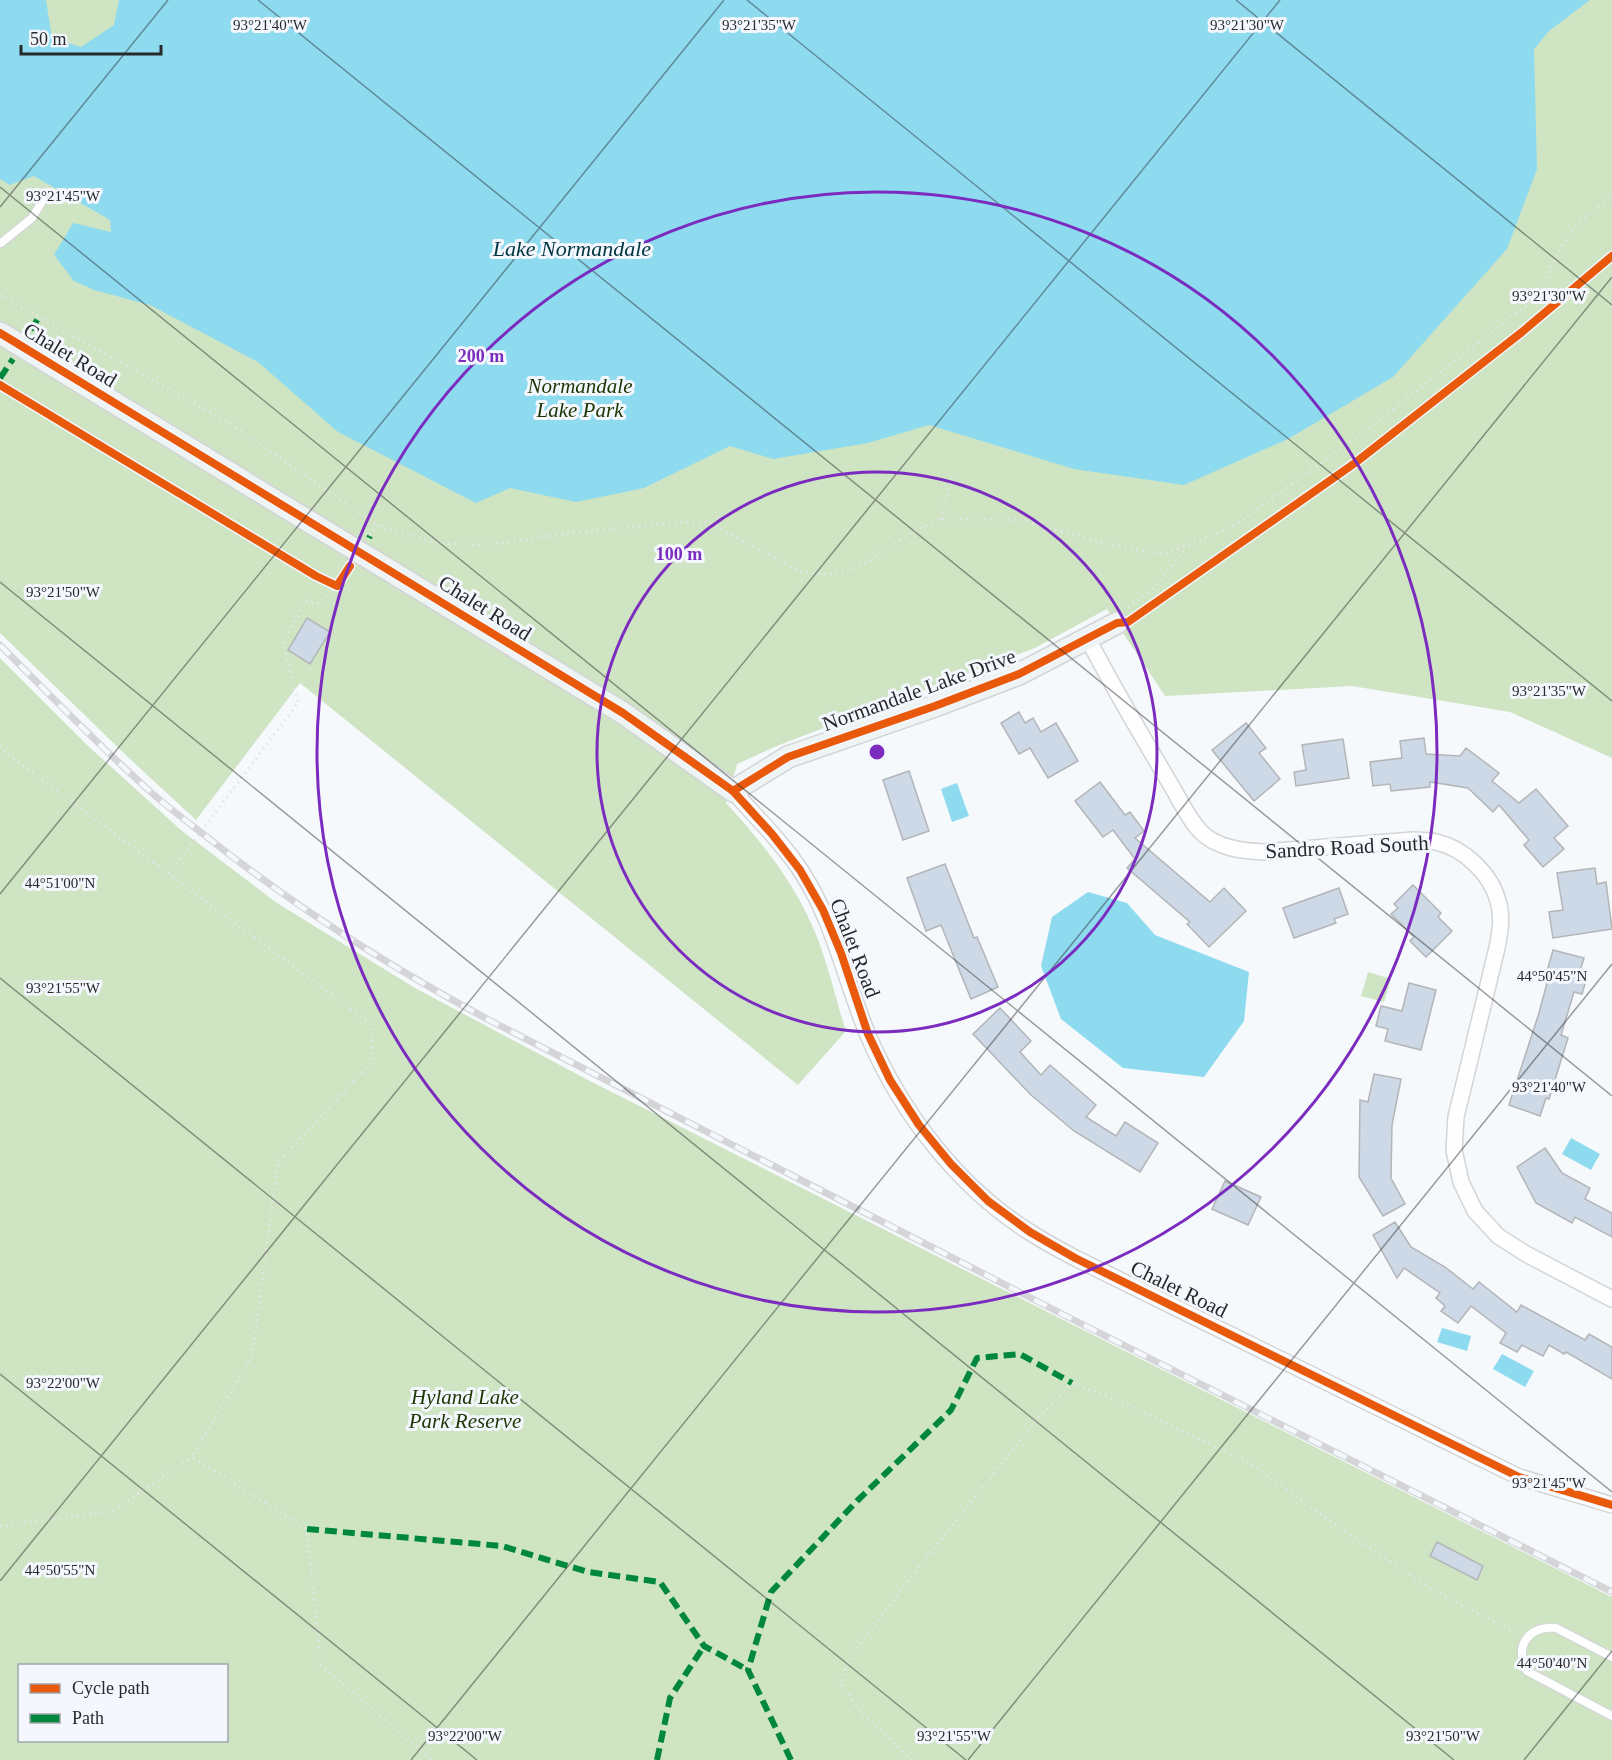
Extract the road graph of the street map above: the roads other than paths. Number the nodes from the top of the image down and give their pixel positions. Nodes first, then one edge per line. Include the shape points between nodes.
1 (48, 192) dead end
2 (0, 242) edge
3 (0, 333) edge
4 (1117, 623) road end
5 (1088, 639) junction
6 (733, 791) junction
7 (1612, 1299) edge
8 (1612, 1505) edge
9 (1612, 1658) edge
10 (1612, 1716) edge

1 - 2 lane via 32,218
3 - 6 street, Chalet Road via 622,713
4 - 5 street, Normandale Lake Drive
5 - 6 street, Normandale Lake Drive via 1019,674 788,757
5 - 7 street, Sandro Road South via 1187,812 1200,831 1219,844 1241,851 1264,852 1435,841 1474,862 1498,901 1501,925 1456,1117 1454,1150 1461,1182 1475,1211 1498,1236
6 - 8 street, Chalet Road via 801,870 823,910 868,1034 890,1080 925,1133 988,1201 1075,1258 1519,1477
9 - 10 lane via 1556,1628 1546,1627 1527,1637 1521,1660 1527,1671

